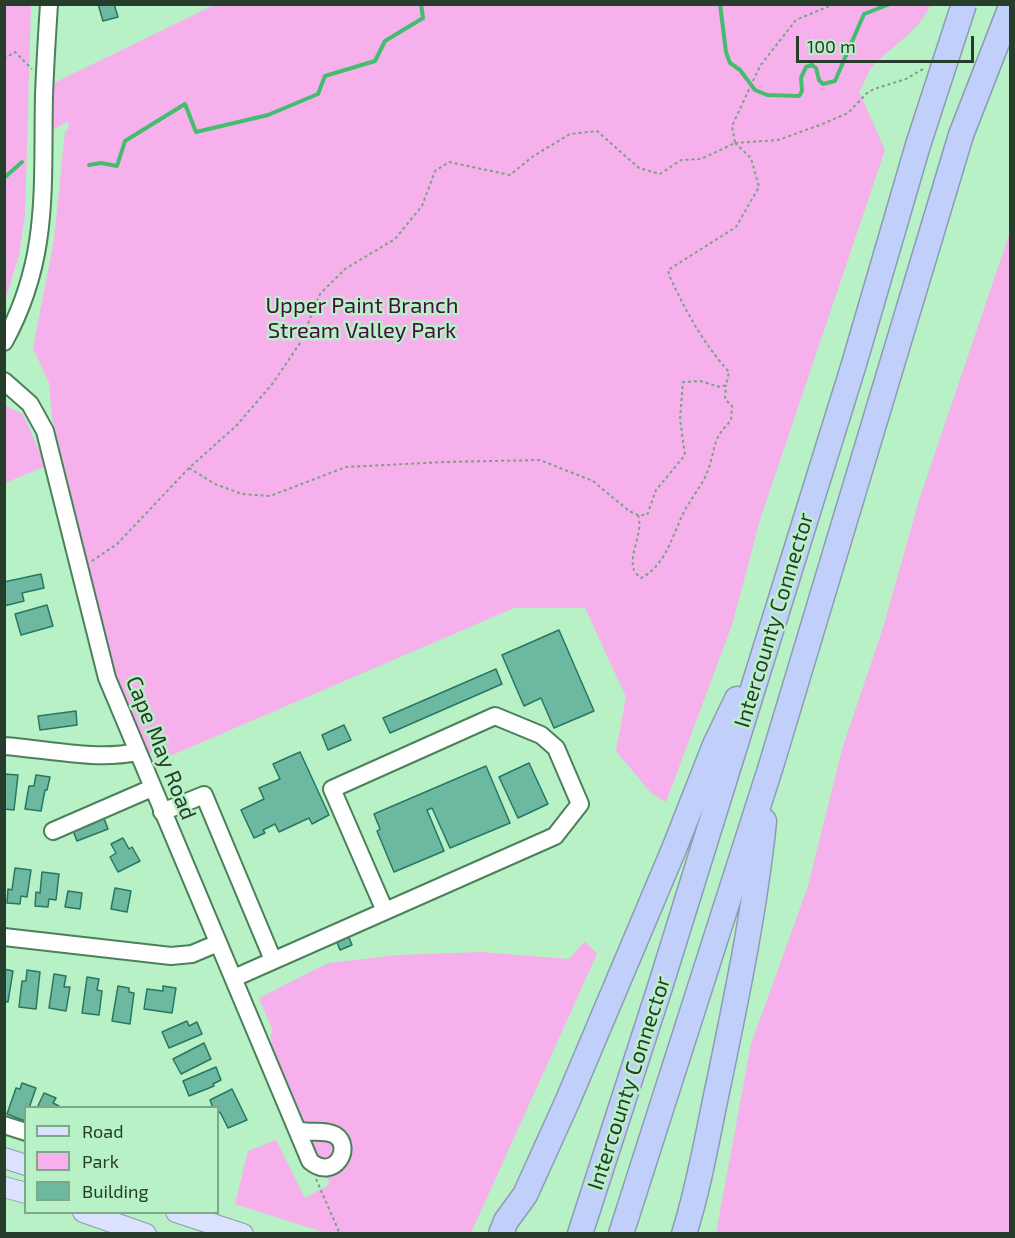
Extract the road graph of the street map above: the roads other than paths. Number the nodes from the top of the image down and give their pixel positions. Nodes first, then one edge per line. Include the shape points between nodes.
1 (49, 4) edge
2 (964, 4) edge
3 (1011, 9) edge
4 (4, 342) edge
5 (4, 381) edge
6 (773, 624) junction
7 (4, 746) edge
8 (137, 752) junction
9 (771, 766) junction
10 (152, 788) junction
11 (162, 812) junction
12 (53, 831) dead end
13 (385, 911) junction
14 (4, 937) edge
15 (218, 943) junction
16 (273, 960) junction
17 (234, 978) junction
18 (4, 1125) edge
19 (298, 1130) junction
20 (24, 1131) edge
21 (4, 1158) edge
22 (24, 1164) edge
23 (4, 1186) edge
24 (24, 1193) edge
25 (525, 1195) junction
26 (88, 1214) edge
27 (182, 1214) edge
28 (138, 1232) edge
29 (243, 1233) edge
30 (501, 1233) edge
31 (520, 1233) edge
32 (580, 1233) edge
33 (621, 1233) edge
34 (684, 1233) edge

1 - 4 street via 39,239 29,287
2 - 6 highway, Intercounty Connector, bridge
3 - 9 highway, Intercounty Connector, bridge via 961,135
5 - 8 street, Cape May Road via 30,404 45,431 105,669
6 - 25 highway via 715,745
6 - 32 highway, Intercounty Connector
7 - 8 street via 102,755
8 - 10 street, Cape May Road
9 - 33 highway, Intercounty Connector
9 - 34 highway via 759,870 736,997
10 - 11 street, Cape May Road
10 - 12 street
11 - 15 street, Cape May Road
11 - 16 street via 204,795
13 - 13 street via 332,789 495,716 541,735 556,748 580,804 555,836
13 - 16 street
14 - 15 street via 171,956 192,954
15 - 17 street, Cape May Road
16 - 17 street
17 - 19 street, Cape May Road
18 - 20 street
19 - 19 street, Cape May Road via 325,1132 339,1138 343,1152 334,1165 315,1166
21 - 22 main road
23 - 24 main road
25 - 30 highway
25 - 31 highway
26 - 28 main road
27 - 29 main road

